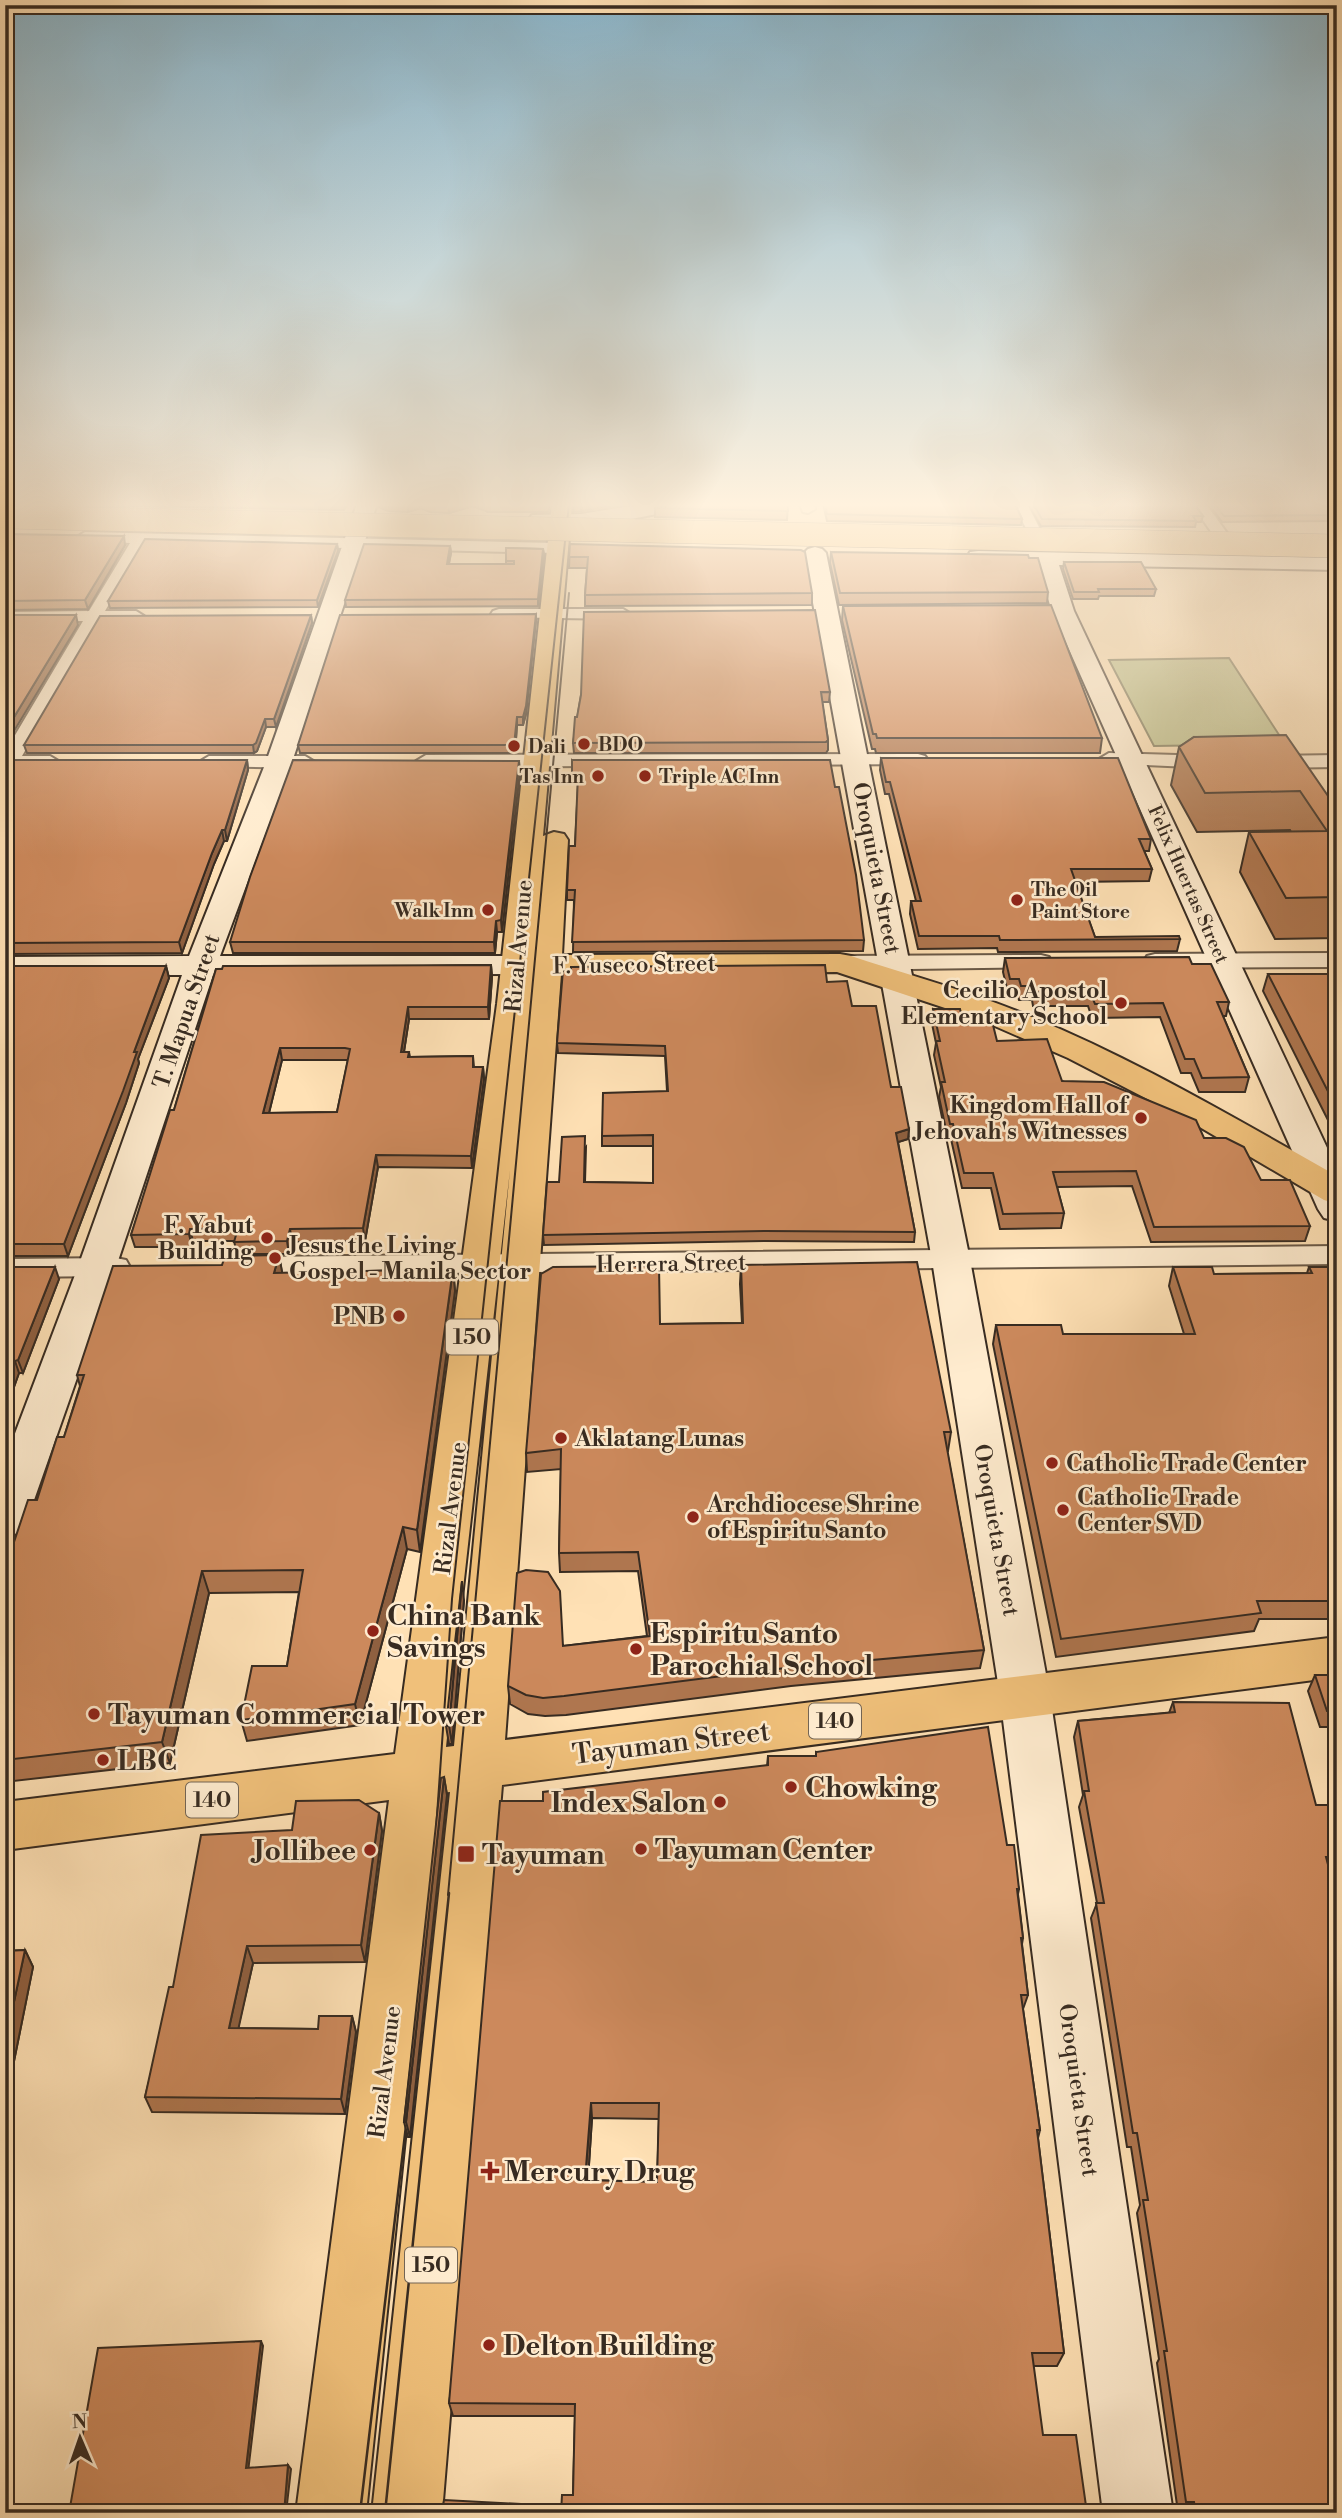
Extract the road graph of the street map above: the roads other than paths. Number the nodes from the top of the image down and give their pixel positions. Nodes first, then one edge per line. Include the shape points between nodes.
1 (565, 621) edge
2 (93, 622) edge
3 (319, 622) edge
4 (830, 622) edge
5 (1062, 622) edge
6 (564, 716) dead end
7 (1337, 750) edge
8 (1237, 757) junction
9 (1090, 759) edge
10 (1132, 759) junction
11 (857, 760) junction
12 (939, 760) edge
13 (410, 761) edge
14 (548, 761) junction
15 (1337, 761) edge
16 (75, 762) edge
17 (195, 762) edge
18 (279, 762) junction
19 (318, 762) edge
20 (7, 765) edge
21 (1337, 960) edge
22 (1223, 961) junction
23 (1059, 962) edge
24 (1132, 962) edge
25 (201, 965) junction
26 (531, 965) junction
27 (5, 966) edge
28 (897, 972) junction
29 (1334, 1196) edge
30 (1337, 1255) edge
31 (951, 1260) junction
32 (500, 1264) junction
33 (216, 1266) edge
34 (117, 1267) junction
35 (5, 1268) edge
36 (5, 1520) edge
37 (1337, 1657) edge
38 (1025, 1696) junction
39 (478, 1766) junction
40 (418, 1774) junction
41 (5, 1826) edge
42 (331, 2513) edge
43 (408, 2513) edge
44 (1138, 2513) edge

1 - 14 main road, Rizal Avenue / 150
2 - 20 street
3 - 18 street, T. Mapua Street
4 - 11 street, Oroquieta Street
5 - 10 street, Felix Huertas Street
6 - 14 main road, Rizal Avenue / 150
7 - 8 street
8 - 10 street via 1164,763
8 - 15 street
9 - 10 street
10 - 22 street, Felix Huertas Street
11 - 12 street
11 - 14 street
11 - 28 street, Oroquieta Street
13 - 14 street
14 - 26 main road, Rizal Avenue / 150
16 - 20 street
17 - 18 street
18 - 19 street
18 - 25 street, T. Mapua Street
21 - 22 street
22 - 24 street
22 - 29 street, Felix Huertas Street
23 - 28 street
25 - 26 street, F. Yuseco Street
25 - 27 street, F. Yuseco Street
25 - 34 street, T. Mapua Street
26 - 28 main road, F. Yuseco Street via 840,963
26 - 32 main road, Rizal Avenue / 150
28 - 29 main road, F. Yuseco Street via 1080,1051 1198,1112
28 - 31 street, Oroquieta Street
30 - 31 street, Herrera Street
31 - 32 street, Herrera Street
31 - 38 street, Oroquieta Street
32 - 33 street, Herrera Street
32 - 39 main road, Rizal Avenue / 150
32 - 40 main road, Rizal Avenue / 150
34 - 35 street
34 - 36 street, T. Mapua Street
37 - 38 main road, Tayuman Street / 140
38 - 39 main road, Tayuman Street / 140
38 - 44 street, Oroquieta Street
39 - 40 main road, Tayuman Street / 140
39 - 43 main road, Rizal Avenue / 150
40 - 41 main road, Tayuman Street / 140
40 - 42 main road, Rizal Avenue / 150

